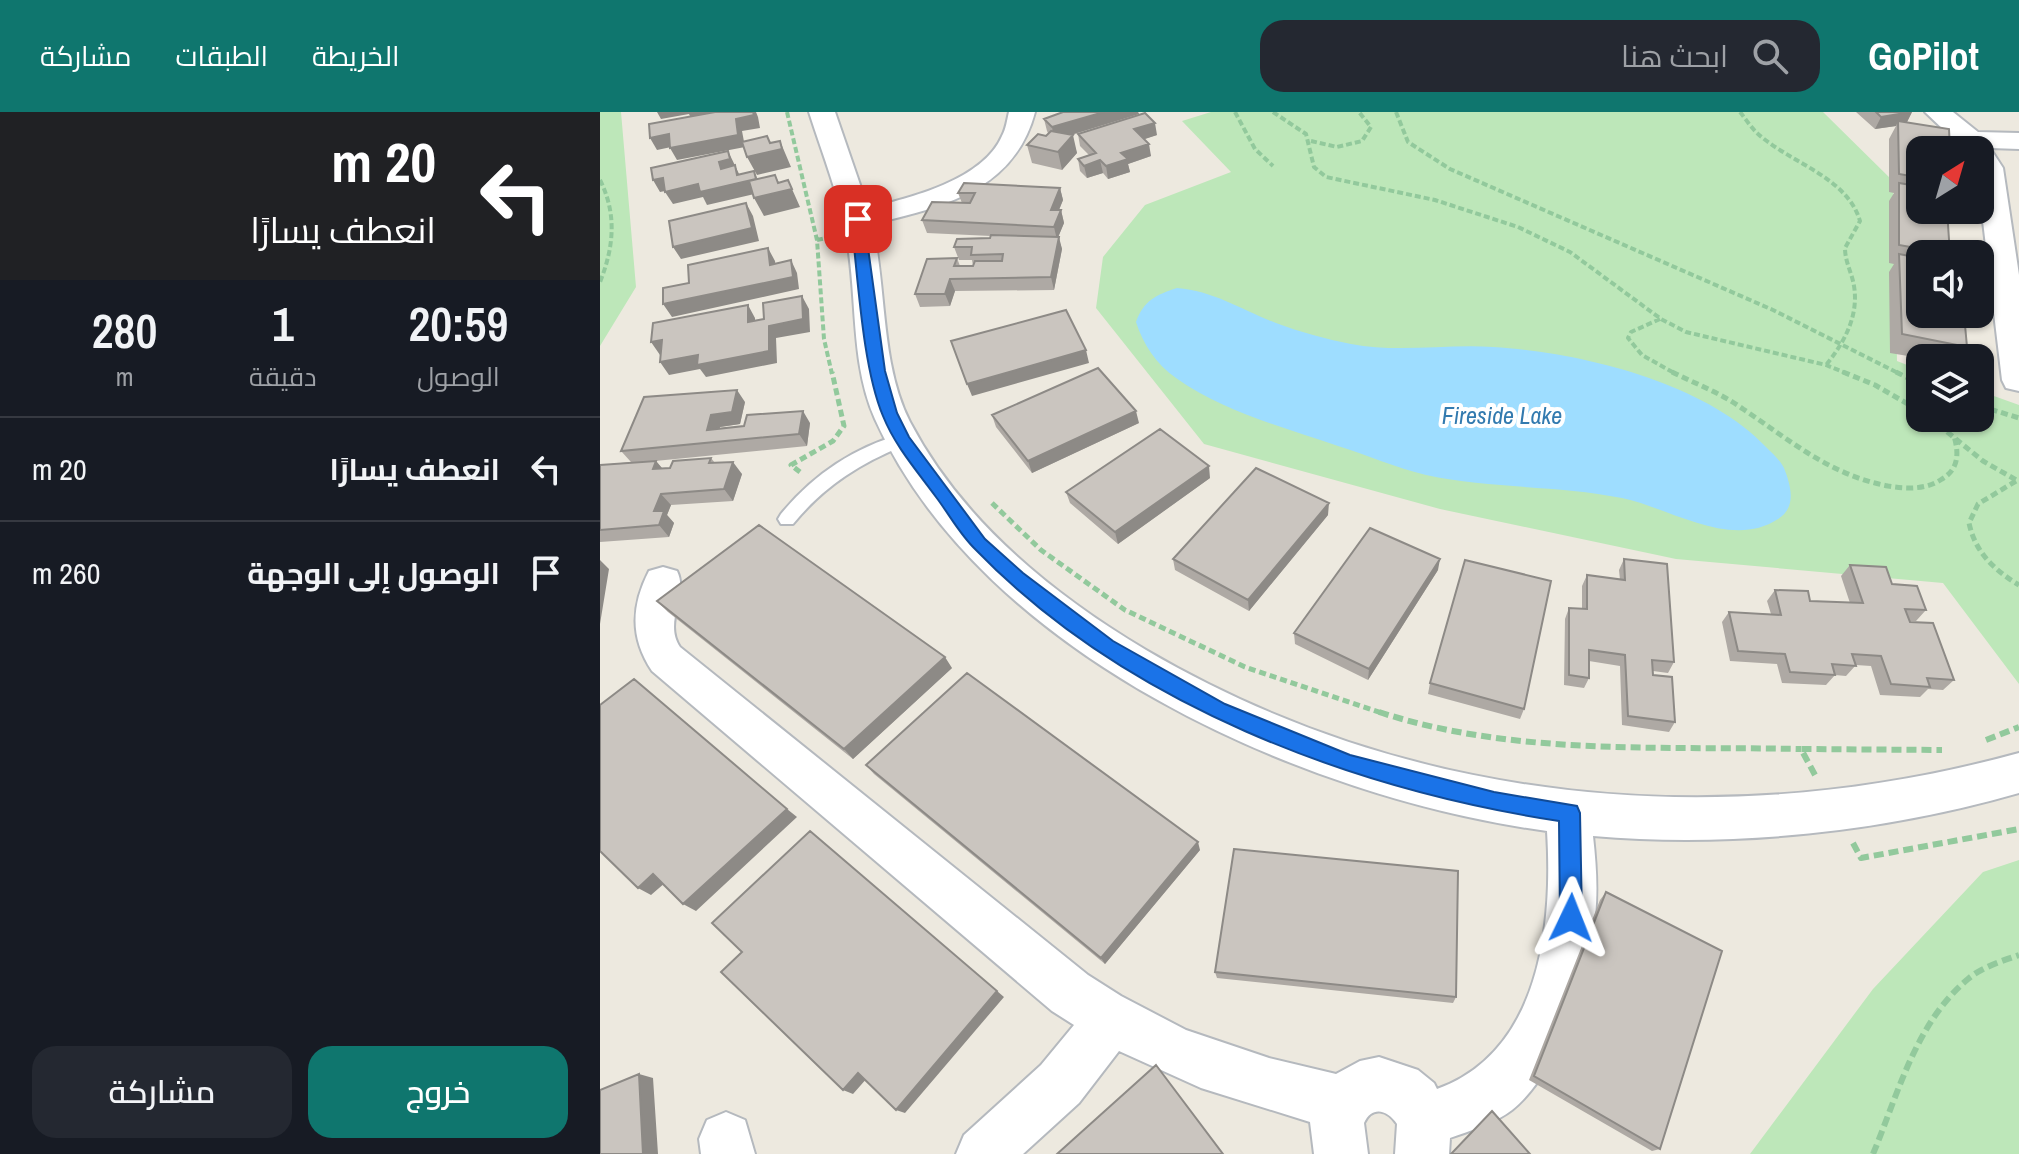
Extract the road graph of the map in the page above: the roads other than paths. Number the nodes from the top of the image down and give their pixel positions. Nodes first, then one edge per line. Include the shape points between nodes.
1 (822, 112) edge
2 (1022, 112) edge
3 (1938, 112) edge
4 (1966, 136) edge
5 (1994, 140) edge
6 (2019, 141) edge
7 (1994, 198) edge
8 (858, 219) junction
9 (2018, 380) edge
10 (902, 440) junction
11 (787, 519) dead end
12 (663, 582) dead end
13 (2019, 773) edge
14 (1569, 813) junction
15 (1111, 1021) junction
16 (1343, 1102) junction
17 (1423, 1138) edge
18 (983, 1154) edge
19 (1341, 1154) edge

1 - 8 street
2 - 8 street via 1020,129 1007,151 984,173 923,202
3 - 4 street
5 - 6 street
7 - 9 street
8 - 10 street via 878,371
10 - 11 lane via 865,453 816,486
10 - 14 street via 979,543 1016,578 1106,647 1161,680 1256,727 1349,763 1494,801
12 - 15 street via 653,639 666,659 1034,964
13 - 14 street via 1916,797 1770,814
14 - 17 street via 1571,918 1560,973 1536,1034 1510,1075
15 - 16 street via 1221,1072
15 - 18 street via 1060,1084
16 - 17 street via 1365,1084 1380,1081 1408,1093
16 - 19 street via 1336,1138

